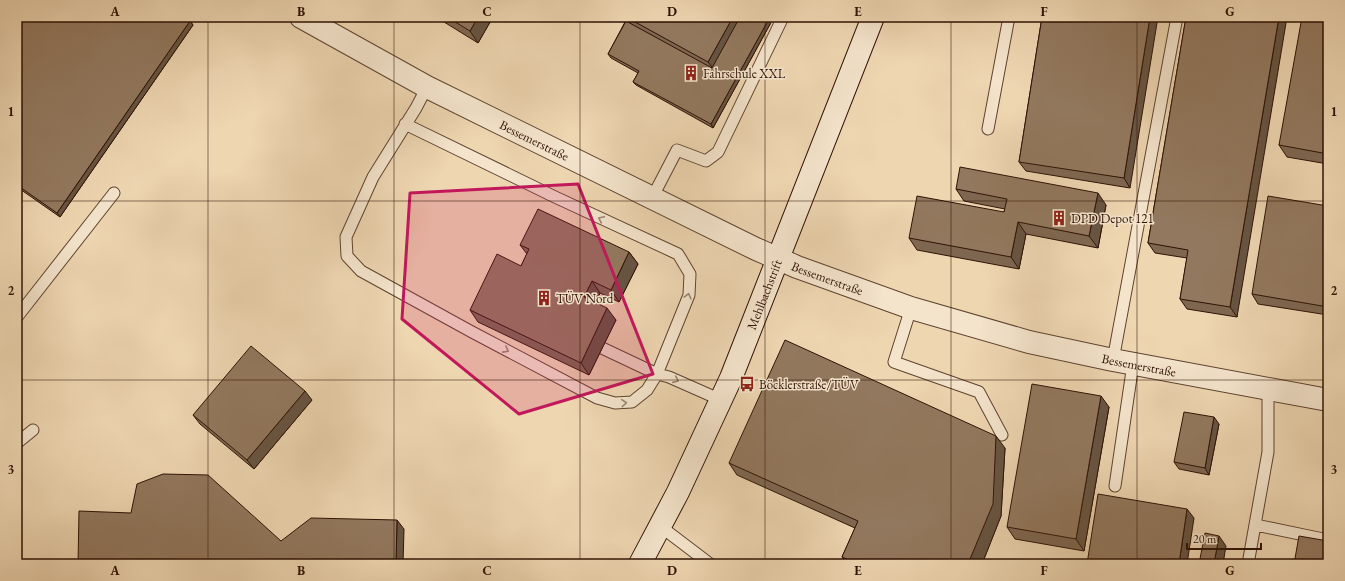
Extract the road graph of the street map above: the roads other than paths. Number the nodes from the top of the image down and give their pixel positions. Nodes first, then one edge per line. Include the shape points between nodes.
1 (301, 17) edge
2 (783, 17) edge
3 (873, 17) edge
4 (1010, 17) edge
5 (1177, 17) edge
6 (427, 87) junction
7 (405, 124) junction
8 (988, 129) dead end
9 (114, 193) dead end
10 (652, 198) junction
11 (777, 258) junction
12 (911, 308) junction
13 (17, 316) edge
14 (602, 348) dead end
15 (1123, 362) junction
16 (657, 374) junction
17 (1268, 389) junction
18 (721, 400) junction
19 (1328, 400) edge
20 (32, 430) dead end
21 (1002, 435) dead end
22 (17, 443) edge
23 (1115, 486) dead end
24 (1256, 525) junction
25 (660, 526) junction
26 (1328, 540) edge
27 (640, 564) edge
28 (710, 564) edge
29 (1248, 564) edge

1 - 6 street, Bessemerstraße
2 - 10 lane via 718,152 706,161 677,150
3 - 11 street, Mehlbachstrift
4 - 8 lane
5 - 15 lane
6 - 7 lane
6 - 10 street, Bessemerstraße
16 -> 7 lane via 689,295 690,274 678,254
7 -> 16 lane via 373,177 346,237 347,256 360,271 597,398 615,403 632,402 647,390
9 - 13 lane
10 - 11 street, Bessemerstraße
11 - 12 street, Bessemerstraße
11 - 18 street, Mehlbachstrift
12 - 15 street, Bessemerstraße via 1029,342
12 - 21 lane via 894,362 979,392
14 - 16 lane
15 - 17 street, Bessemerstraße
15 - 23 lane
16 -> 18 lane
17 - 19 street, Bessemerstraße
17 - 24 lane via 1268,452
18 - 25 street, Mehlbachstrift
20 - 22 lane
24 - 26 lane
24 - 29 lane
25 - 27 street, Mehlbachstrift
25 - 28 lane

